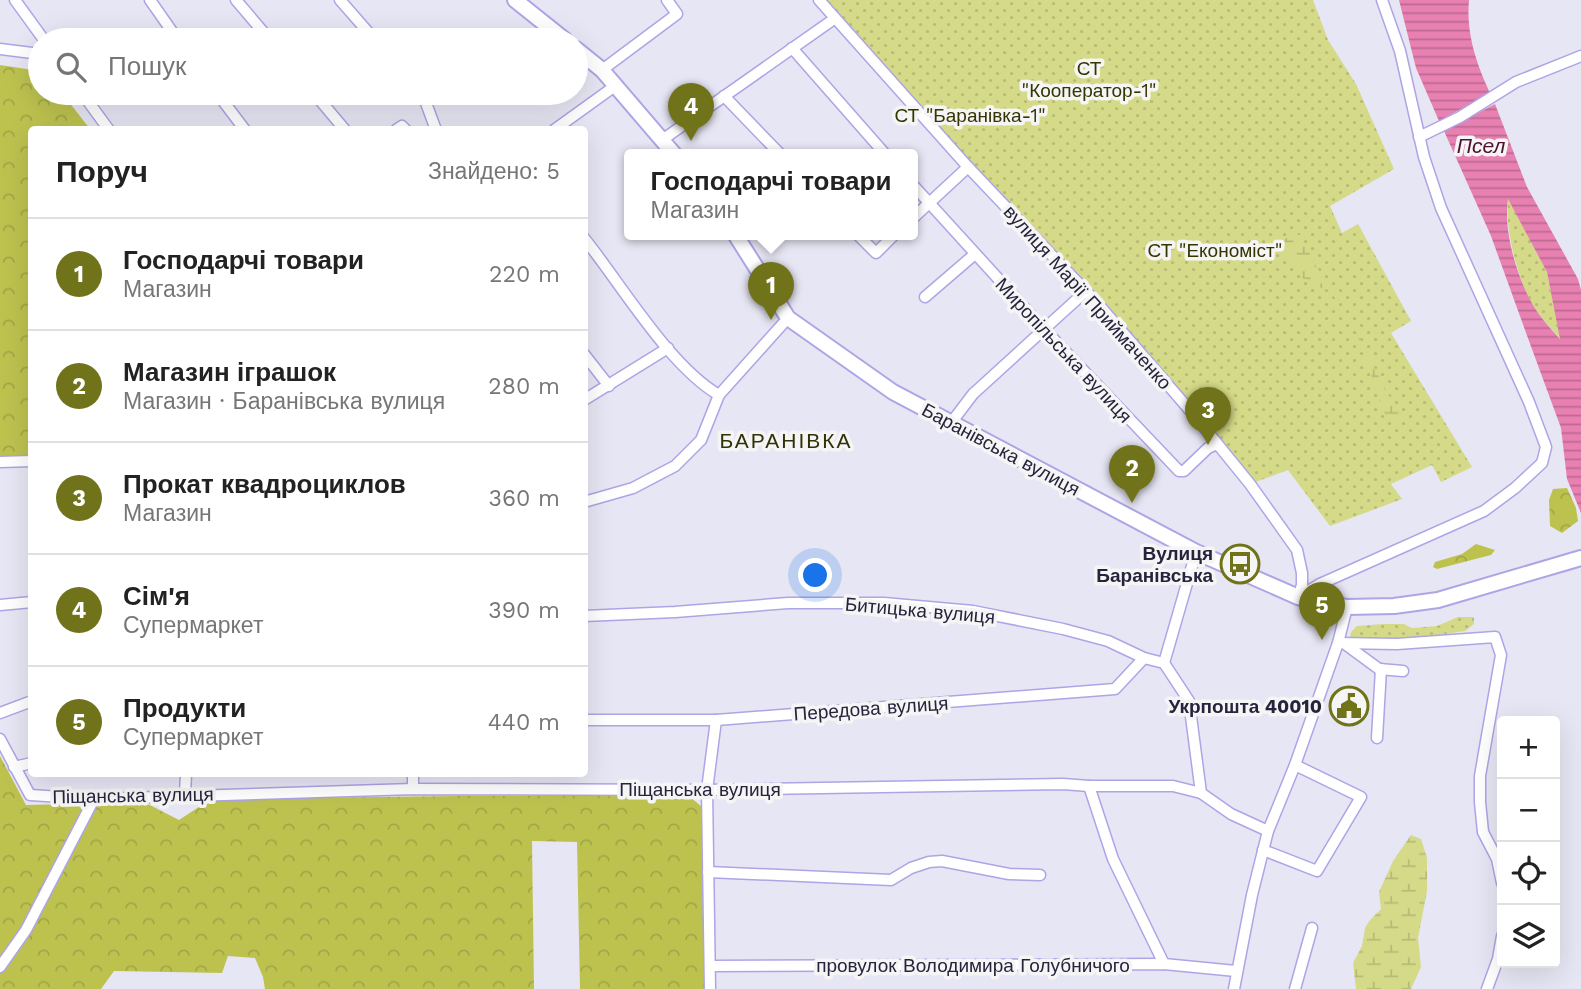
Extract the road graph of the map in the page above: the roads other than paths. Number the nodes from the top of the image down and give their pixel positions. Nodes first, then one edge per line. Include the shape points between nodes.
1 (15, 0) edge
2 (150, 0) edge
3 (236, 0) edge
4 (340, 0) edge
5 (514, 0) edge
6 (667, 0) edge
7 (819, 0) edge
8 (1382, 0) edge
9 (834, 19) junction
10 (35, 28) edge
11 (170, 28) edge
12 (260, 28) edge
13 (364, 28) edge
14 (550, 28) edge
15 (792, 48) junction
16 (0, 49) edge
17 (28, 52) edge
18 (1581, 56) edge
19 (588, 59) edge
20 (602, 70) junction
21 (615, 86) junction
22 (724, 96) junction
23 (90, 105) edge
24 (226, 105) edge
25 (324, 105) edge
26 (426, 105) edge
27 (105, 126) edge
28 (241, 126) edge
29 (342, 126) edge
30 (434, 126) edge
31 (560, 126) edge
32 (1419, 137) junction
33 (662, 140) junction
34 (670, 149) edge
35 (775, 149) edge
36 (881, 149) edge
37 (968, 167) junction
38 (918, 191) edge
39 (929, 203) junction
40 (918, 213) edge
41 (739, 240) edge
42 (864, 240) edge
43 (889, 240) edge
44 (588, 243) edge
45 (975, 254) junction
46 (1086, 290) junction
47 (925, 297) dead end
48 (788, 318) junction
49 (1043, 328) junction
50 (668, 348) junction
51 (588, 359) edge
52 (609, 386) junction
53 (719, 394) junction
54 (588, 398) edge
55 (951, 423) junction
56 (1217, 444) junction
57 (28, 461) edge
58 (0, 462) edge
59 (588, 501) edge
60 (1196, 552) junction
61 (1581, 558) edge
62 (1320, 584) junction
63 (1297, 597) junction
64 (28, 602) edge
65 (0, 605) edge
66 (1330, 605) junction
67 (1347, 607) junction
68 (588, 616) edge
69 (1342, 643) junction
70 (1144, 658) junction
71 (1164, 663) junction
72 (1381, 669) junction
73 (1403, 671) dead end
74 (28, 702) edge
75 (0, 713) edge
76 (588, 720) edge
77 (716, 720) junction
78 (1377, 738) dead end
79 (0, 739) edge
80 (28, 764) edge
81 (1295, 765) junction
82 (14, 767) junction
83 (186, 777) edge
84 (413, 777) edge
85 (1089, 786) junction
86 (413, 789) junction
87 (707, 790) junction
88 (1201, 793) junction
89 (185, 794) junction
90 (94, 799) junction
91 (1268, 831) junction
92 (1263, 850) junction
93 (1497, 859) edge
94 (708, 872) junction
95 (1040, 875) dead end
96 (1312, 928) dead end
97 (1164, 964) junction
98 (1497, 964) edge
99 (710, 966) junction
100 (0, 967) edge
101 (1236, 971) junction
102 (710, 989) edge
103 (1234, 989) edge
104 (1295, 989) edge
105 (1487, 989) edge

1 - 10 street
2 - 11 street
3 - 12 street
4 - 13 street
5 - 14 main road
6 - 20 street via 677,13
7 - 9 street, вулиця Марії Приймаченко
8 - 32 street via 1400,51
9 - 15 street
9 - 37 street, вулиця Марії Приймаченко
15 - 22 street
15 - 36 street
16 - 17 street
18 - 32 street via 1516,82
19 - 20 main road
20 - 21 main road
21 - 31 street
21 - 33 main road
22 - 33 street
22 - 35 street
23 - 27 street
24 - 28 street
25 - 29 street
26 - 30 street
32 - 62 street via 1441,208 1546,447 1542,463 1483,511
33 - 34 main road
37 - 39 street
37 - 46 street, вулиця Марії Приймаченко
38 - 39 street, Миропільська вулиця
39 - 40 street
39 - 45 street, Миропільська вулиця
41 - 48 main road, Баранівська вулиця
42 - 43 street via 876,253
44 - 50 street
45 - 47 street
45 - 49 street, Миропільська вулиця
46 - 49 street
46 - 56 street, вулиця Марії Приймаченко
48 - 53 street
48 - 55 main road, Баранівська вулиця via 893,392
49 - 55 street via 973,394
49 - 56 street, Миропільська вулиця via 1179,471
50 - 52 street
50 - 53 street via 701,384
51 - 52 street
52 - 54 street
53 - 59 street via 701,440 675,466 633,488
55 - 60 main road, Баранівська вулиця
56 - 63 street, вулиця Марії Приймаченко via 1297,550 1302,573
57 - 58 street
60 - 63 main road, Баранівська вулиця
60 - 71 street
61 - 67 main road, Баранівська вулиця via 1438,600
62 - 63 street
62 - 66 street
63 - 66 main road, Баранівська вулиця
64 - 65 street
66 - 67 main road, Баранівська вулиця
67 - 69 street
68 - 70 street, Битицька вулиця via 788,603 884,603 972,611 1063,629 1108,641
69 - 72 street
69 - 81 street
69 - 93 street via 1495,637 1501,655 1480,776 1480,802 1483,832
70 - 71 street, Битицька вулиця
70 - 77 street, Передова вулиця via 1115,689
71 - 88 street via 1189,701
72 - 73 street
72 - 78 street
74 - 75 street
76 - 77 street, Передова вулиця
77 - 87 street
79 - 82 street
80 - 82 street
81 - 91 street
81 - 92 street via 1361,797 1317,871
82 - 90 street, Піщанська вулиця via 30,796
83 - 89 street
84 - 86 street
85 - 87 street, Піщанська вулиця
85 - 88 street, Піщанська вулиця via 1173,786
85 - 97 street via 1113,859
86 - 87 street, Піщанська вулиця
86 - 89 street, Піщанська вулиця
87 - 94 street
88 - 91 street
89 - 90 street, Піщанська вулиця
90 - 100 street via 26,930
91 - 92 street
92 - 101 street
94 - 95 street via 891,880 920,865 942,861
94 - 99 street
96 - 104 street
97 - 99 street, провулок Володимира Голубничого
97 - 101 street, провулок Володимира Голубничого
98 - 105 street
99 - 102 street
101 - 103 street

